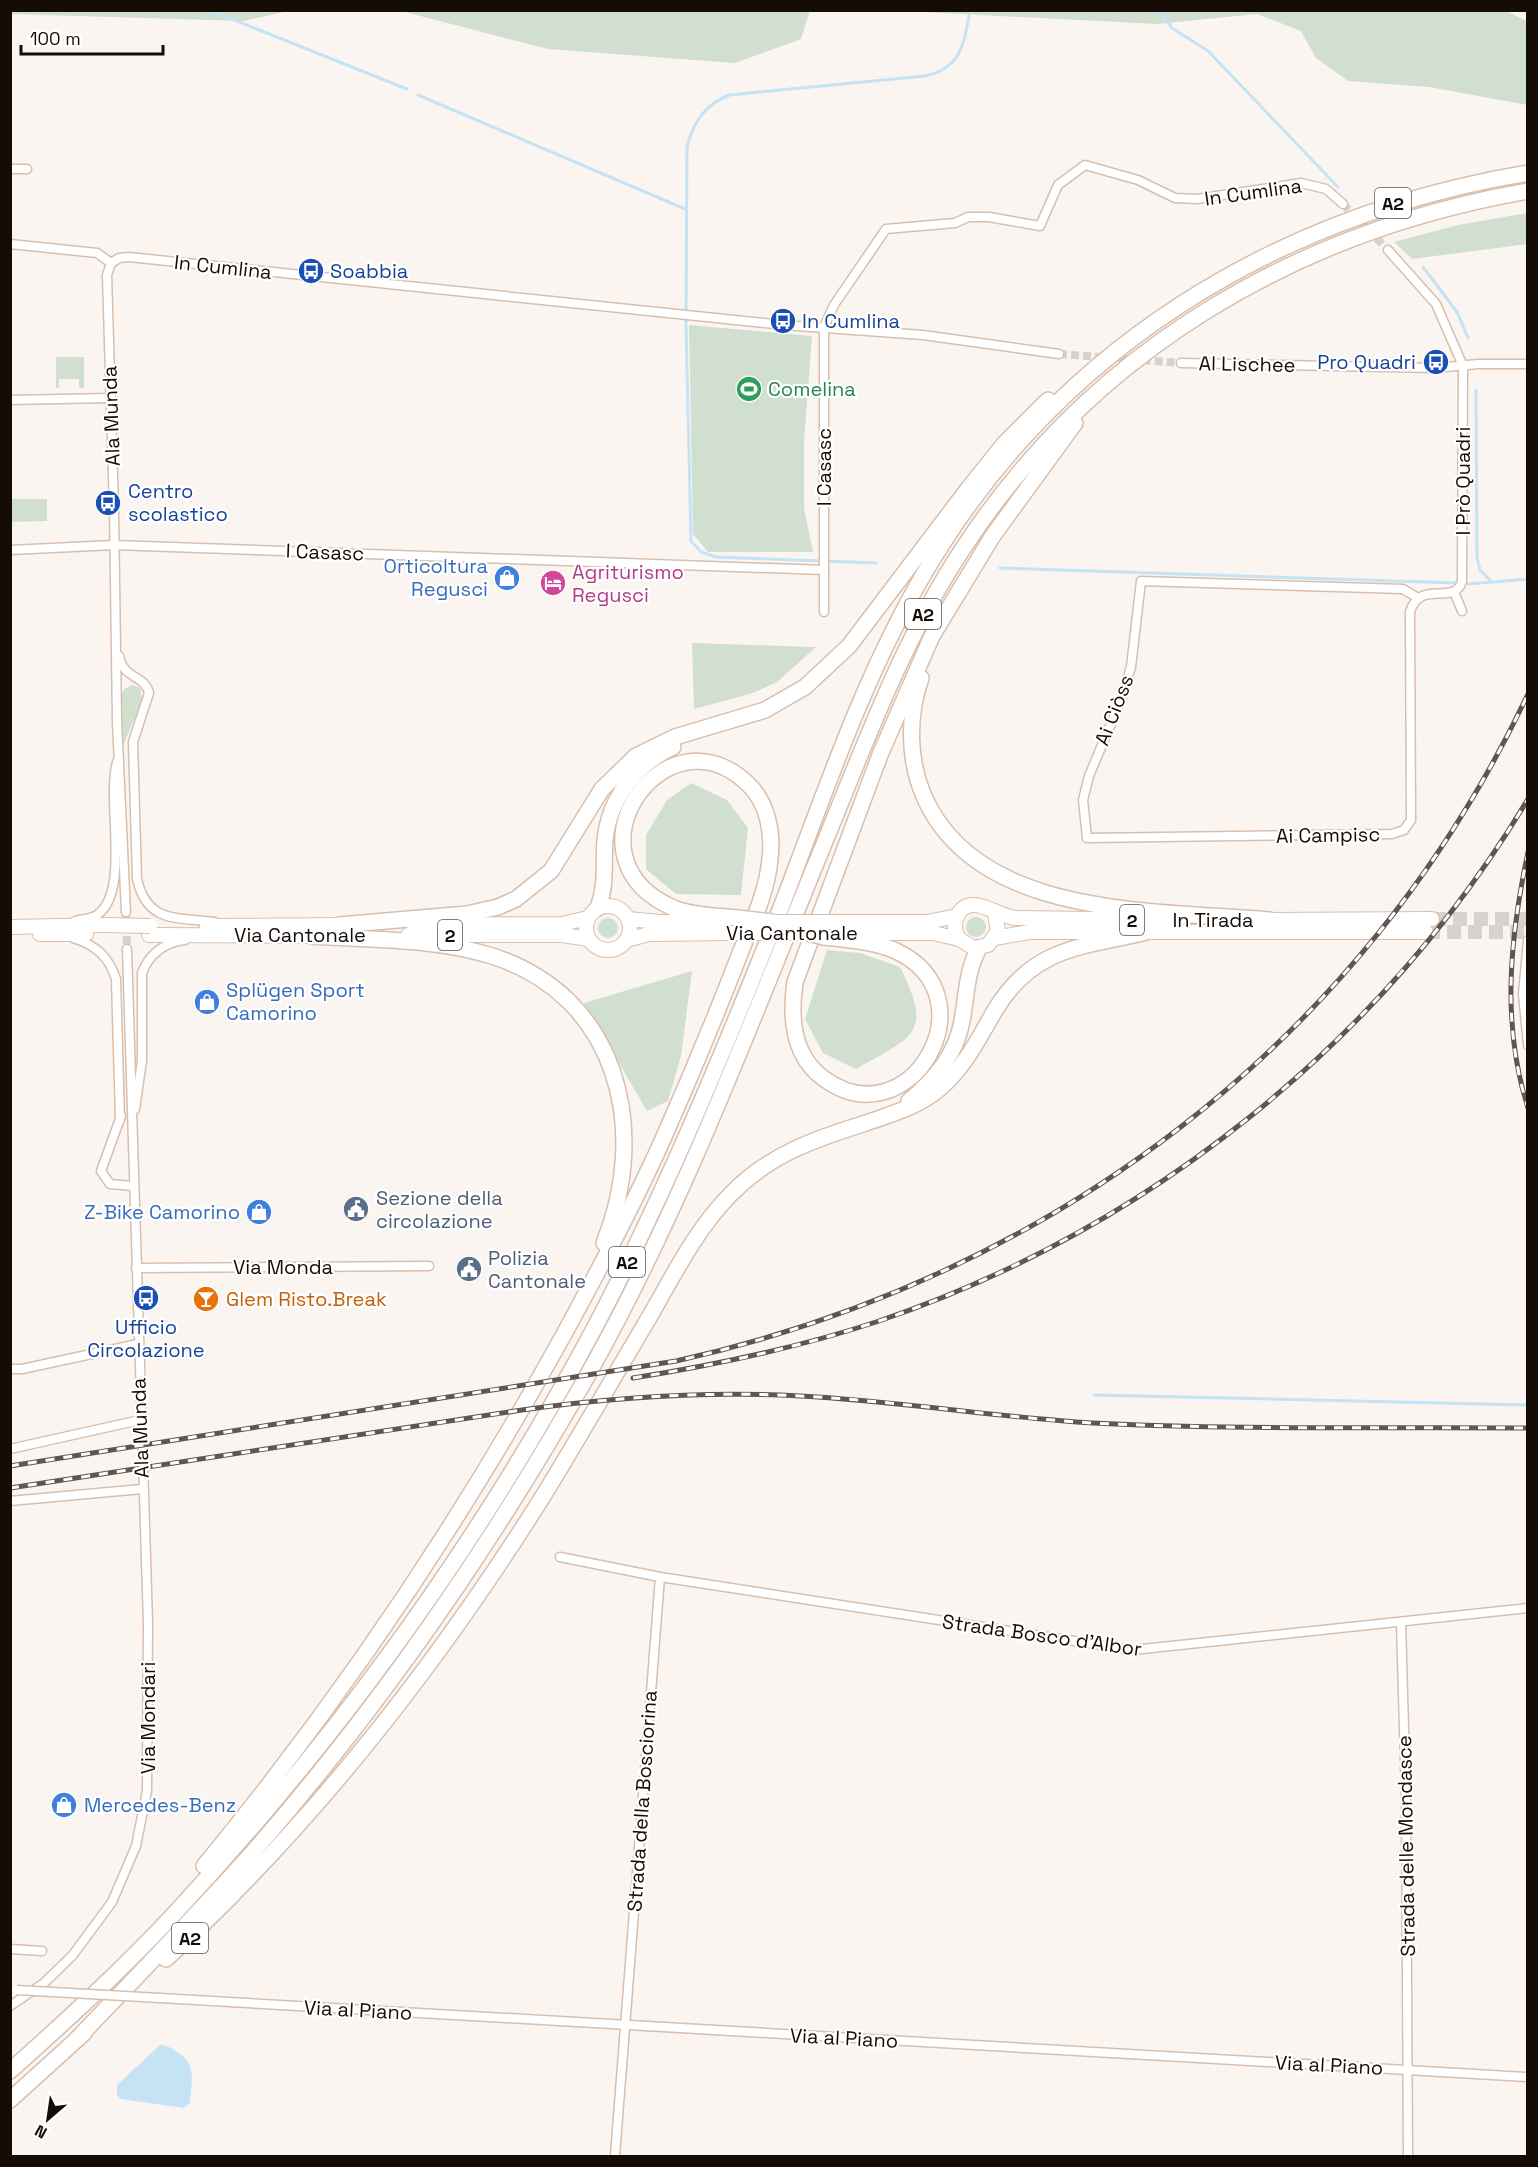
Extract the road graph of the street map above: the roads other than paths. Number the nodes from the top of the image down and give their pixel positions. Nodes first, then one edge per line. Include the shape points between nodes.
1 (10, 169) edge
2 (27, 169) dead end
3 (1527, 173) edge
4 (1527, 191) edge
5 (1343, 204) tunnel mouth
6 (10, 244) edge
7 (1388, 250) tunnel mouth
8 (111, 263) junction
9 (824, 327) junction
10 (1059, 354) tunnel mouth
11 (1181, 363) tunnel mouth
12 (1527, 364) edge
13 (1462, 366) junction
14 (1094, 370) junction
15 (1107, 385) junction
16 (110, 399) junction
17 (10, 400) edge
18 (114, 545) junction
19 (10, 550) edge
20 (824, 568) junction
21 (1454, 592) junction
22 (1418, 598) junction
23 (1462, 611) dead end
24 (824, 612) dead end
25 (942, 618) junction
26 (117, 642) junction
27 (136, 679) junction
28 (117, 692) junction
29 (731, 722) junction
30 (133, 742) junction
31 (118, 759) junction
32 (122, 774) junction
33 (1087, 838) joint
34 (126, 912) tunnel mouth
35 (593, 913) junction
36 (994, 913) junction
37 (957, 916) junction
38 (628, 919) junction
39 (1270, 920) junction
40 (772, 922) joint
41 (736, 924) junction
42 (339, 925) junction
43 (10, 927) edge
44 (59, 929) junction
45 (245, 931) junction
46 (827, 931) junction
47 (10, 933) edge
48 (807, 933) joint
49 (1143, 933) junction
50 (312, 936) junction
51 (995, 938) junction
52 (589, 939) junction
53 (959, 939) junction
54 (626, 940) junction
55 (1527, 940) edge
56 (979, 948) junction
57 (127, 950) tunnel mouth
58 (1526, 975) edge
59 (1527, 1045) edge
60 (130, 1080) junction
61 (886, 1116) junction
62 (120, 1120) junction
63 (132, 1124) junction
64 (134, 1186) junction
65 (429, 1266) dead end
66 (136, 1268) junction
67 (574, 1317) junction
68 (138, 1344) junction
69 (10, 1369) edge
70 (140, 1420) junction
71 (10, 1449) edge
72 (142, 1489) junction
73 (10, 1501) edge
74 (560, 1557) dead end
75 (660, 1577) junction
76 (1527, 1608) edge
77 (1401, 1623) junction
78 (10, 1949) edge
79 (42, 1951) dead end
80 (14, 1990) edge
81 (10, 2006) edge
82 (626, 2025) junction
83 (77, 2039) junction
84 (13, 2068) edge
85 (1408, 2069) junction
86 (1527, 2076) edge
87 (10, 2100) edge
88 (615, 2157) edge
89 (1408, 2157) edge

1 - 2 street
3 - 14 highway, A2 via 1432,192 1306,235 1184,302
4 - 15 highway, A2 via 1427,213 1300,259 1199,315
5 - 9 street, In Cumlina via 1326,189 1302,183 1181,199 1138,180 1082,165 1058,185 1040,226 968,217 955,223 886,229 834,305
6 - 8 street via 97,253
7 - 13 street via 1436,304
8 - 9 street, In Cumlina via 129,257
8 - 16 street, Ala Munda via 107,275
9 - 10 street via 923,335
9 - 20 street, I Casasc
11 - 13 street, Al Lischee
12 - 13 street, Al Lischee
13 - 21 street, I Prò Quadri via 1462,581
14 - 29 highway, A2 via 1055,394 1004,444 872,618 827,669 784,701
14 - 84 highway, A2 via 1023,440 980,491 936,554 899,619 847,733 743,1003 674,1167 594,1328 500,1490 380,1666 273,1802 152,1937
15 - 25 highway, A2 via 992,537
15 - 83 highway, A2 via 1056,432 1008,486 966,543 920,620 882,701 686,1179 602,1349 524,1483 443,1607 335,1752 214,1894
16 - 17 street
16 - 18 street, Ala Munda
18 - 19 street, I Casasc
18 - 20 street, I Casasc
18 - 26 street, Ala Munda
20 - 24 street, I Casasc
21 - 22 street
21 - 23 street
22 - 33 street, Ai Ciòss via 1403,589 1141,581 1131,667 1083,800
22 - 33 street, Ai Campisc via 1410,618 1412,814 1404,830 1392,834
25 - 39 highway, A2 via 916,694 912,748 925,799 959,848 999,876 1059,897 1112,906
25 - 46 highway, A2 via 900,706 807,945 795,982 792,1008 794,1033 802,1054 826,1081 863,1093 881,1092 901,1084 922,1069 937,1040 940,1010 929,980 896,951
26 - 27 street, Ala Munda via 123,669
26 - 28 street, Ala Munda
27 - 28 street via 126,680
27 - 30 street, Ala Munda via 145,684 149,693
28 - 31 street, Ala Munda
29 - 35 highway, A2 via 660,754 627,784 608,823 605,887
29 - 42 highway, A2 via 675,737 628,762 602,789 551,871 516,899 467,914
30 - 32 street, Ala Munda
30 - 45 street, Ala Munda via 137,879 144,899 168,917
31 - 32 street, Ala Munda
31 - 44 street, Ala Munda via 113,784 116,875 111,897 99,914
32 - 34 street, Ala Munda
35 - 38 main road via 615,907
35 - 42 main road, Via Cantonale / 2 via 562,924
35 - 52 main road via 585,928
36 - 37 main road via 973,904
36 - 39 main road, In Tirada / 2 via 1035,919
36 - 51 main road via 999,927
37 - 46 main road, Via Cantonale
37 - 53 main road
38 - 41 main road, Via Cantonale
38 - 54 main road
39 - 49 main road, In Tirada / 2 via 1429,926
40 - 41 highway, A2, bridge
40 - 46 main road, Via Cantonale, bridge
41 - 48 main road, Via Cantonale, bridge
41 - 54 main road, Via Cantonale
41 - 67 highway, A2 via 671,906 646,890 629,864 623,834 630,805 645,784 667,769 690,763 710,764 731,771 750,786 764,807 769,826 768,871 733,971 670,1124
42 - 45 main road, Via Cantonale / 2
43 - 44 main road, Via Cantonale / 2
44 - 45 main road, Via Cantonale / 2
44 - 47 main road, Via Cantonale / 2
44 - 62 street, Ala Munda via 93,946 111,963 116,979
45 - 50 main road, Via Cantonale / 2
45 - 63 street, Ala Munda via 179,940 159,949 147,962 140,981 142,1061
46 - 48 highway, A2, bridge
46 - 53 main road, Via Cantonale via 933,933
49 - 51 main road, 2 via 1019,932
49 - 61 highway, A2 via 1069,948 1031,968 1002,1000 952,1077 931,1096
50 - 52 main road, Via Cantonale / 2 via 562,935
50 - 67 highway, A2 via 450,947 492,956 550,985 588,1023 608,1057 619,1092 624,1152 609,1229
51 - 56 main road
52 - 54 main road via 597,947 609,950
53 - 56 main road via 969,947
55 - 58 street
56 - 61 highway, A2 via 967,978 962,1021 952,1052 931,1081
57 - 60 street, Ala Munda
58 - 59 street via 1523,1002
60 - 62 street, Ala Munda
60 - 63 street, Ala Munda
61 - 83 highway, A2 via 812,1140 780,1155 724,1201 689,1250 528,1519 409,1693 331,1789 250,1877
62 - 64 street, Ala Munda via 101,1171 110,1184
63 - 64 street, Ala Munda
64 - 66 street, Ala Munda
65 - 66 street, Via Monda
66 - 68 street, Ala Munda
67 - 84 highway, A2 via 465,1503 330,1704 196,1876 103,1976 32,2043
68 - 69 street
68 - 70 street, Ala Munda
70 - 71 street
70 - 72 street, Ala Munda
72 - 73 street
72 - 81 street, Via Mondari via 149,1755 141,1828 122,1882 92,1933 44,1983
74 - 75 street, Strada Bosco d'Albor
75 - 77 street, Strada Bosco d'Albor via 1133,1650
75 - 82 street, Strada della Bosciorina
76 - 77 street, Strada Bosco d'Albor
77 - 85 street, Strada delle Mondasce
78 - 79 street
80 - 82 street, Via al Piano, bridge
82 - 85 street, Via al Piano
82 - 88 street, Strada della Bosciorina
83 - 87 highway, A2
85 - 86 street, Via al Piano
85 - 89 street, Strada delle Mondasce

